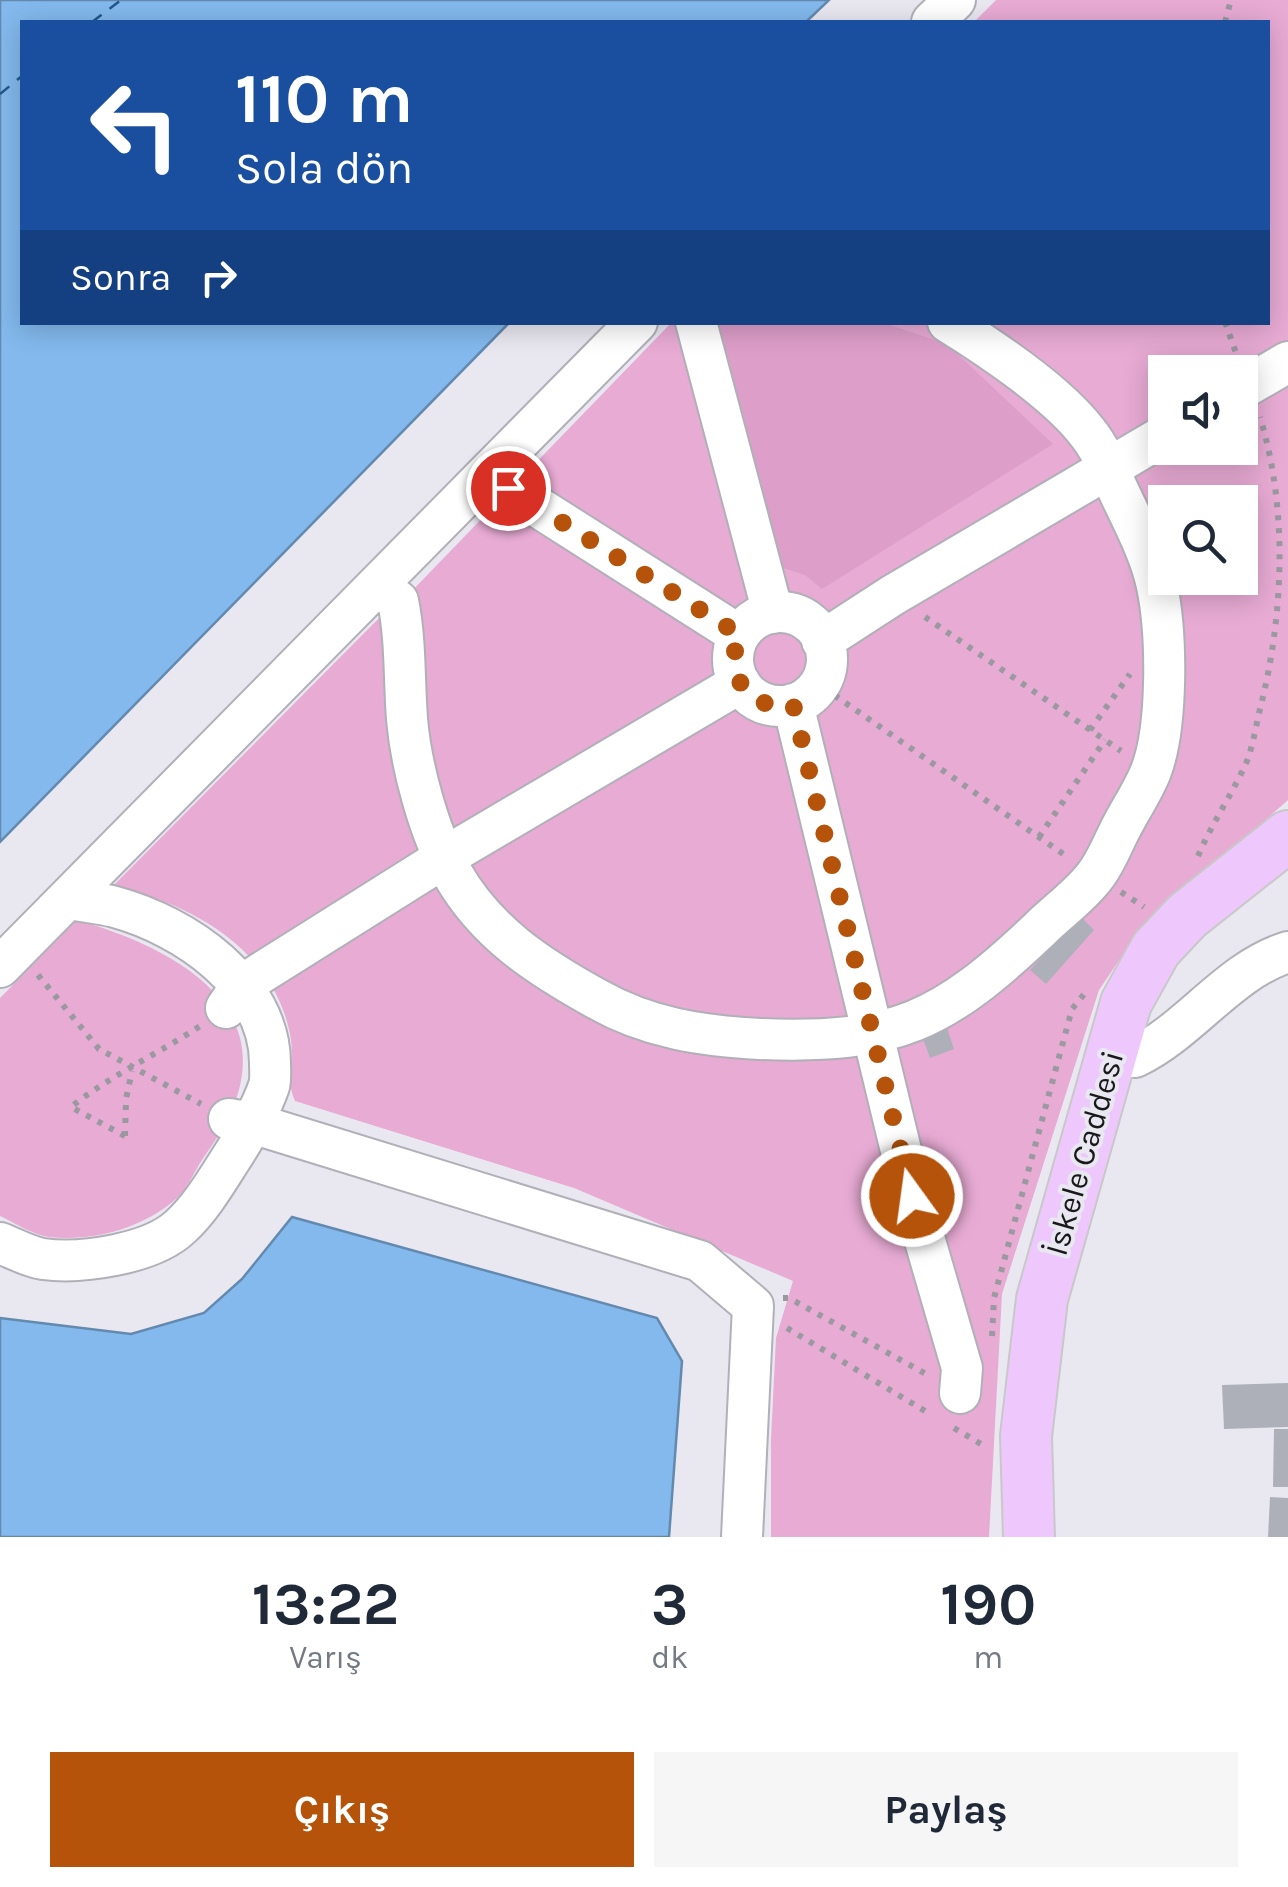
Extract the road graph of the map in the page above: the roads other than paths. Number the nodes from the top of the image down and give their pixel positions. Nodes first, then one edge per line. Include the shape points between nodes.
1 (955, 0) edge
2 (934, 20) edge
3 (634, 325) edge
4 (697, 325) edge
5 (953, 325) edge
6 (1288, 362) edge
7 (1258, 380) edge
8 (1148, 445) edge
9 (1108, 469) junction
10 (483, 479) junction
11 (378, 586) junction
12 (774, 612) junction
13 (740, 635) junction
14 (822, 641) junction
15 (740, 684) junction
16 (806, 694) junction
17 (1288, 836) edge
18 (445, 858) junction
19 (1288, 866) edge
20 (70, 900) junction
21 (1288, 952) edge
22 (17, 960) edge
23 (234, 997) junction
24 (872, 1034) junction
25 (1124, 1054) junction
26 (240, 1121) junction
27 (0, 1242) edge
28 (946, 1410) road end
29 (742, 1537) edge
30 (1030, 1537) edge
31 (1059, 1537) edge

1 - 2 street
3 - 10 street
4 - 12 street
5 - 9 street via 1042,389 1087,431
6 - 7 street
8 - 9 street
9 - 14 street
9 - 24 street via 1157,586 1162,728 1151,772 1096,876 1018,951 962,998 915,1023
10 - 11 street
10 - 13 street via 508,488
11 - 18 street via 398,601 408,724 424,802
11 - 20 street
12 - 13 street via 752,620
12 - 14 street via 798,614
13 - 15 street via 732,660
14 - 16 street via 827,666
15 - 16 street via 769,705
15 - 18 street
16 - 24 street
17 - 25 main road, İskele Caddesi via 1156,949 1126,1003
18 - 23 street
18 - 24 street via 493,930 547,972 619,1012 662,1028 728,1038 823,1041
19 - 25 main road, İskele Caddesi via 1187,953
20 - 22 street
20 - 23 street via 115,907 188,941
21 - 25 street via 1214,998 1158,1046
23 - 26 street via 258,1010 270,1042 270,1083
24 - 28 street via 962,1368
25 - 30 main road, İskele Caddesi via 1042,1300 1026,1436
25 - 31 main road, İskele Caddesi via 1058,1360
26 - 27 street via 212,1188 179,1229 102,1259 41,1258
26 - 29 street via 700,1260 753,1306

